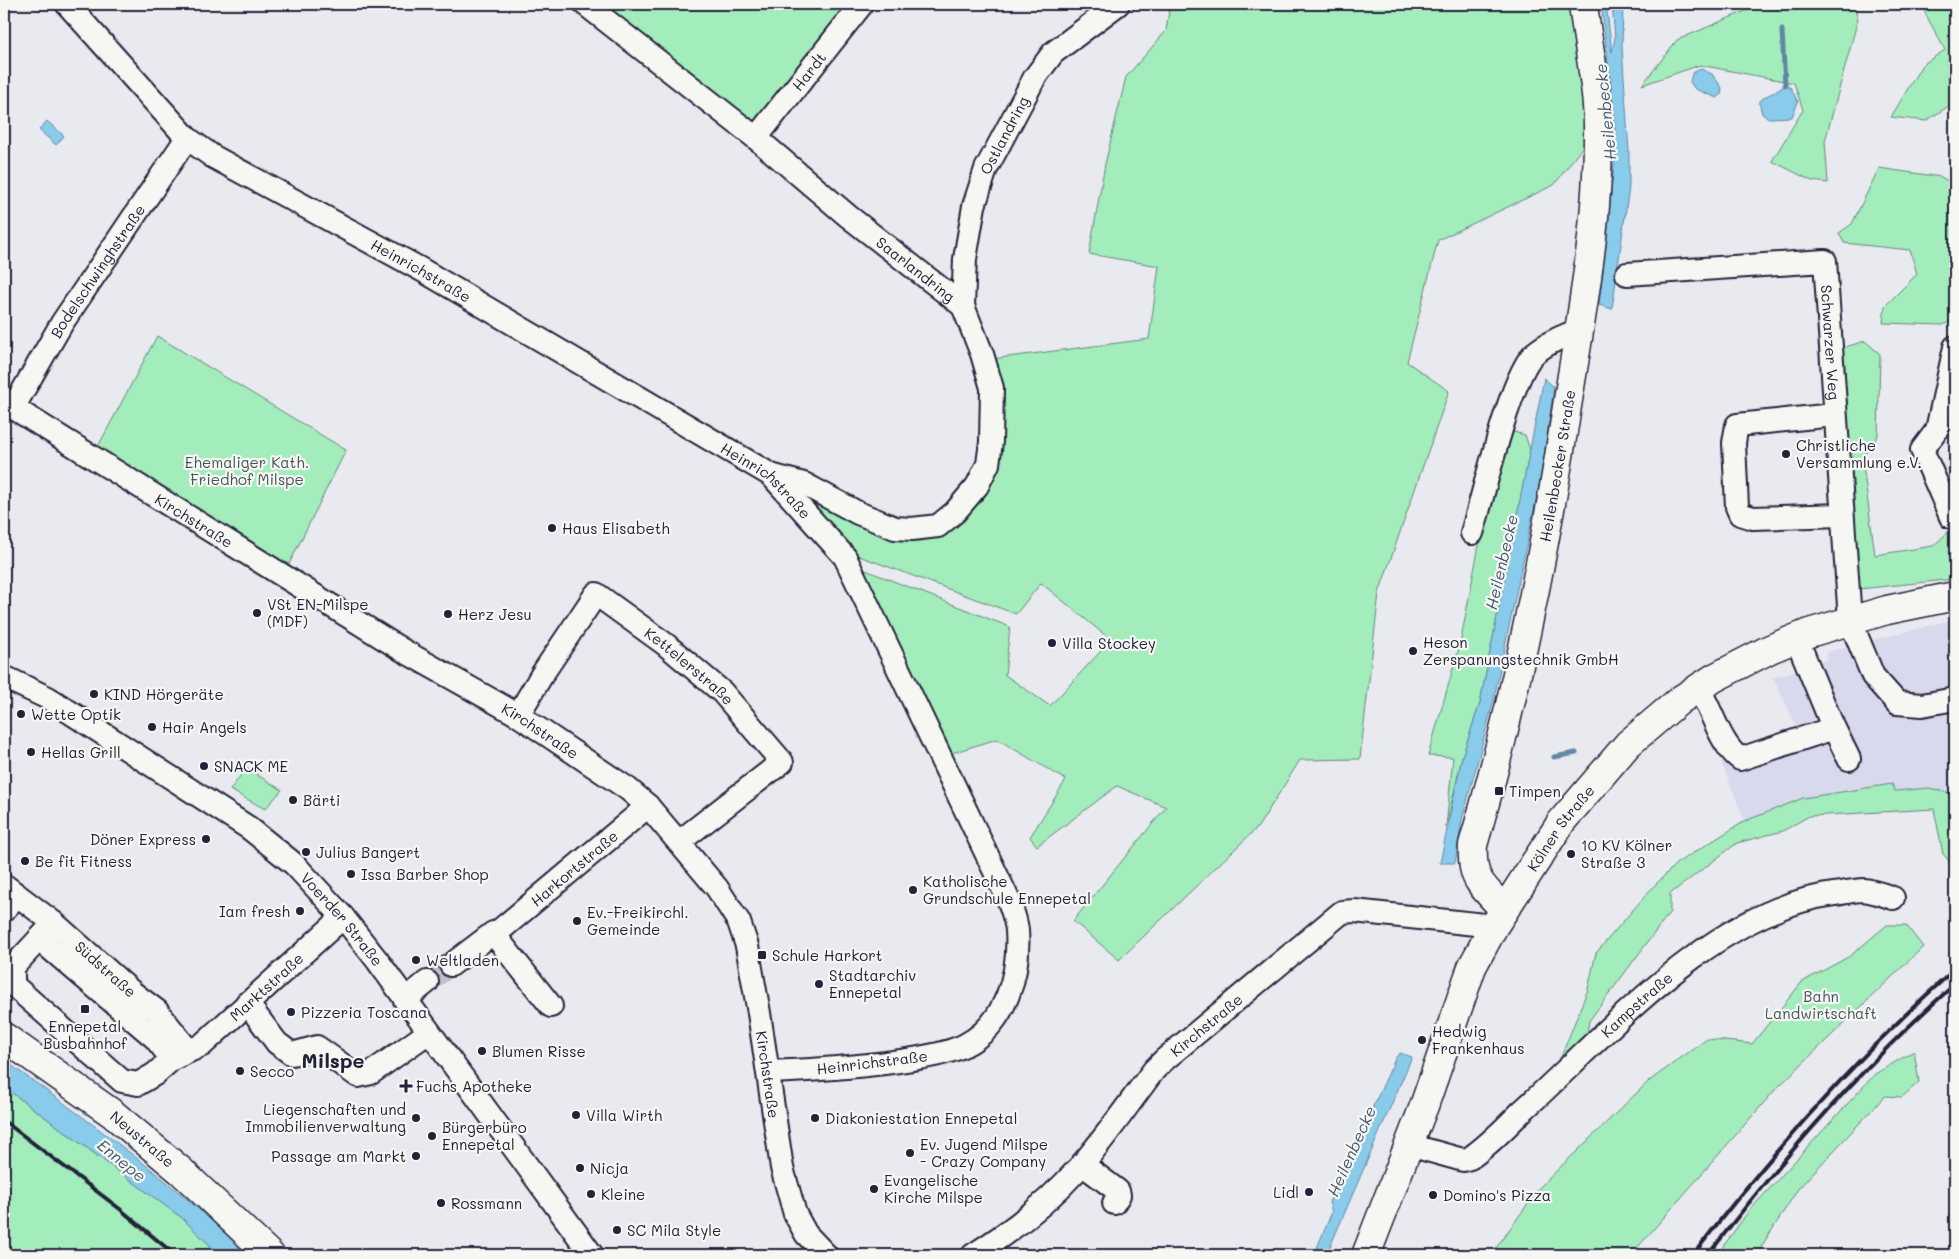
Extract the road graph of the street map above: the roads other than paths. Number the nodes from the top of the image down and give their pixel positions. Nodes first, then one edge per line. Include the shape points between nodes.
1 (67, 4) edge
2 (586, 4) edge
3 (862, 4) edge
4 (1118, 4) edge
5 (1583, 4) edge
6 (187, 138) junction
7 (756, 138) junction
8 (1627, 274) dead end
9 (963, 306) junction
10 (1579, 330) junction
11 (1955, 347) edge
12 (8, 405) edge
13 (1834, 414) junction
14 (770, 475) junction
15 (1842, 514) junction
16 (1955, 518) edge
17 (1472, 533) dead end
18 (1955, 596) edge
19 (1850, 620) junction
20 (1796, 638) junction
21 (4, 677) edge
22 (1698, 688) junction
23 (1955, 699) edge
24 (518, 715) junction
25 (1831, 722) junction
26 (1849, 758) dead end
27 (648, 806) junction
28 (679, 842) junction
29 (8, 897) edge
30 (1893, 898) dead end
31 (343, 917) junction
32 (1499, 918) junction
33 (46, 931) junction
34 (499, 931) dead end
35 (451, 965) tunnel mouth
36 (428, 982) tunnel mouth
37 (407, 1002) junction
38 (247, 1003) junction
39 (551, 1006) dead end
40 (429, 1032) junction
41 (6, 1037) edge
42 (180, 1054) junction
43 (768, 1072) junction
44 (1409, 1145) junction
45 (1082, 1164) junction
46 (1114, 1203) dead end
47 (270, 1255) edge
48 (592, 1255) edge
49 (826, 1255) edge
50 (973, 1255) edge
51 (1366, 1255) edge

1 - 6 street, Heinrichstraße
2 - 7 street, Saarlandring
3 - 7 street, Hardt
4 - 9 street, Ostlandring via 1053,53 1035,77 986,169 974,206 965,259
5 - 10 main road, Heilenbecker Straße via 1598,134 1590,244
6 - 12 street, Bodelschwinghstraße
6 - 14 street, Heinrichstraße via 212,156 422,270
7 - 9 street, Saarlandring via 848,216
8 - 13 street, Schwarzer Weg via 1825,261
9 - 14 street, Saarlandring via 992,388 991,442 988,464 977,486 955,512 938,526 912,530 895,528 858,513 804,484
10 - 17 street via 1559,337 1534,354 1517,380
10 - 32 main road, Heilenbecker Straße via 1553,504 1508,715 1473,845 1472,866
11 - 16 street via 1937,430 1922,450 1951,517
12 - 24 street, Kirchstraße via 396,646
13 - 15 street, Schwarzer Weg
13 - 15 street via 1736,425 1737,507 1740,514 1753,518
14 - 43 street, Heinrichstraße via 845,558 996,870 1009,900 1016,930 1010,989 1001,1013 984,1032 964,1045 940,1054 874,1065
15 - 19 street, Schwarzer Weg
18 - 19 main road, Kölner Straße
19 - 20 main road, Kölner Straße
19 - 23 street, Schwarzer Weg via 1873,676 1897,703 1922,705
20 - 22 main road, Kölner Straße
20 - 25 street
21 - 31 street, Voerder Straße via 48,698 249,828 294,864
22 - 25 street via 1728,750 1740,760 1828,730
22 - 32 main road, Kölner Straße via 1628,744 1590,787 1562,821
24 - 27 street, Kirchstraße
24 - 28 street, Kettelerstraße via 542,673 596,594 665,644 722,692 782,762
25 - 26 street
27 - 28 street, Kirchstraße
27 - 34 street, Harkortstraße
28 - 43 street, Kirchstraße via 717,888 738,922 748,954
29 - 33 street, Südstraße
30 - 44 street, Kampstraße via 1864,890 1823,895 1792,902 1759,918 1686,963 1648,994 1470,1158 1463,1160
31 - 37 street, Voerder Straße
31 - 38 street, Marktstraße
32 - 44 main road, Kölner Straße via 1472,967
32 - 45 street, Kirchstraße via 1342,912 1154,1070
33 - 42 street, Südstraße via 157,1011
33 - 42 street, Marktstraße via 13,967 13,985 33,1004 122,1081 138,1084
35 - 39 street via 493,933
36 - 37 street
37 - 40 street, Voerder Straße
38 - 40 street via 277,1043 292,1054 317,1047 358,1076 371,1072
38 - 42 street, Marktstraße via 202,1045
40 - 48 street, Voerder Straße
41 - 47 main road, Neustraße via 113,1114 181,1171
43 - 49 street, Kirchstraße via 782,1168 795,1214 806,1234
44 - 51 main road, Kölner Straße
45 - 46 street via 1118,1191
45 - 50 street, Kirchstraße via 1030,1216

